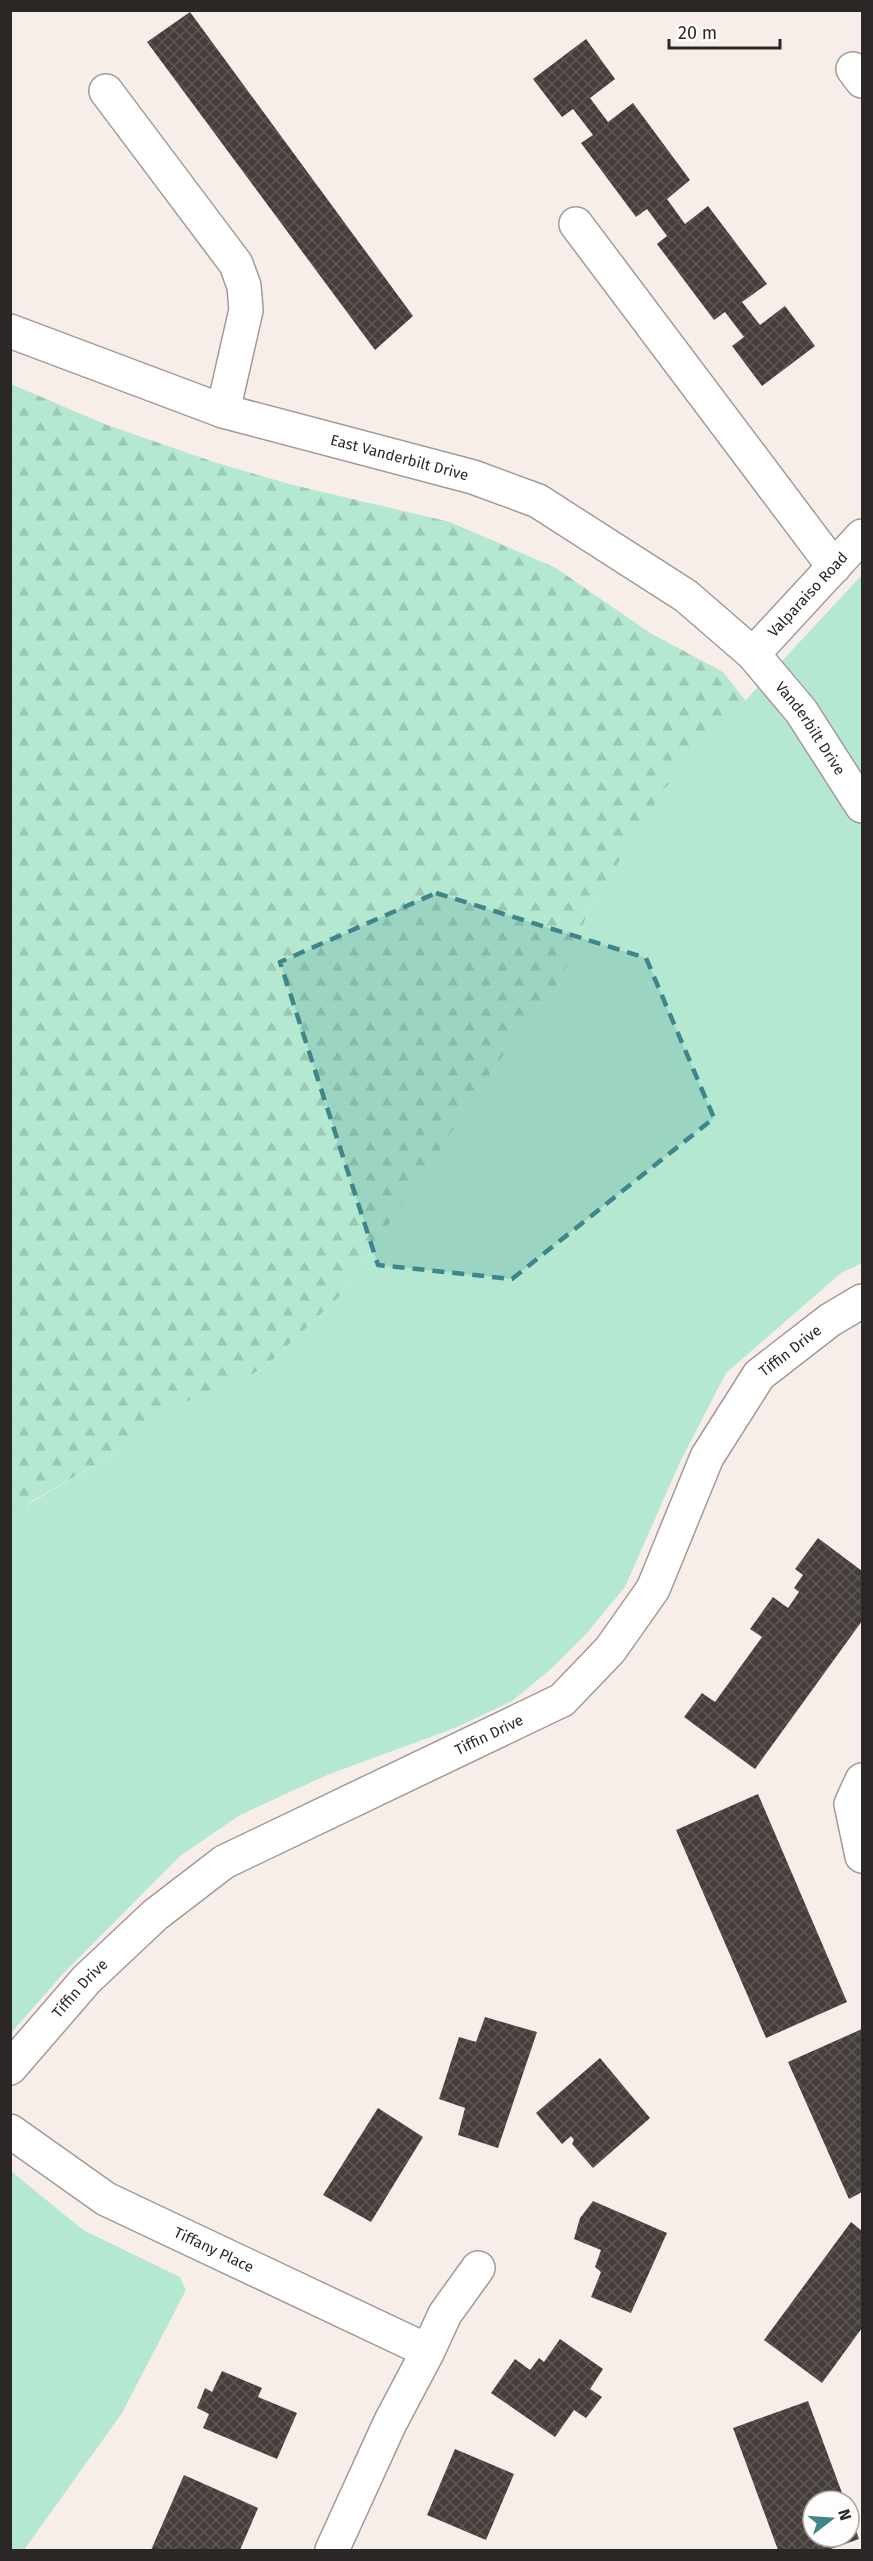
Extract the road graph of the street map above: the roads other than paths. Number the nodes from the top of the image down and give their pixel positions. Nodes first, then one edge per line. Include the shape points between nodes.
1 (106, 92) dead end
2 (576, 224) dead end
3 (10, 331) edge
4 (223, 411) junction
5 (862, 536) edge
6 (834, 567) junction
7 (753, 654) junction
8 (862, 806) edge
9 (862, 1301) edge
10 (862, 1780) edge
11 (862, 1856) edge
12 (10, 2068) edge
13 (10, 2131) edge
14 (478, 2268) dead end
15 (428, 2351) junction
16 (332, 2550) edge

1 - 4 street via 236,264 244,286 246,310
2 - 6 street
3 - 4 street, East Vanderbilt Drive
4 - 7 street, East Vanderbilt Drive via 473,477 538,501 686,596
5 - 6 street, Valparaiso Road
6 - 7 street, Valparaiso Road
7 - 8 street, Vanderbilt Drive via 801,711
9 - 12 street, Tiffin Drive via 830,1320 759,1375 707,1457 654,1589 610,1650 562,1700 224,1862 155,1914 86,1980
10 - 11 street via 851,1804
13 - 15 street, Tiffany Place via 106,2199
14 - 15 street via 445,2314
15 - 16 street

